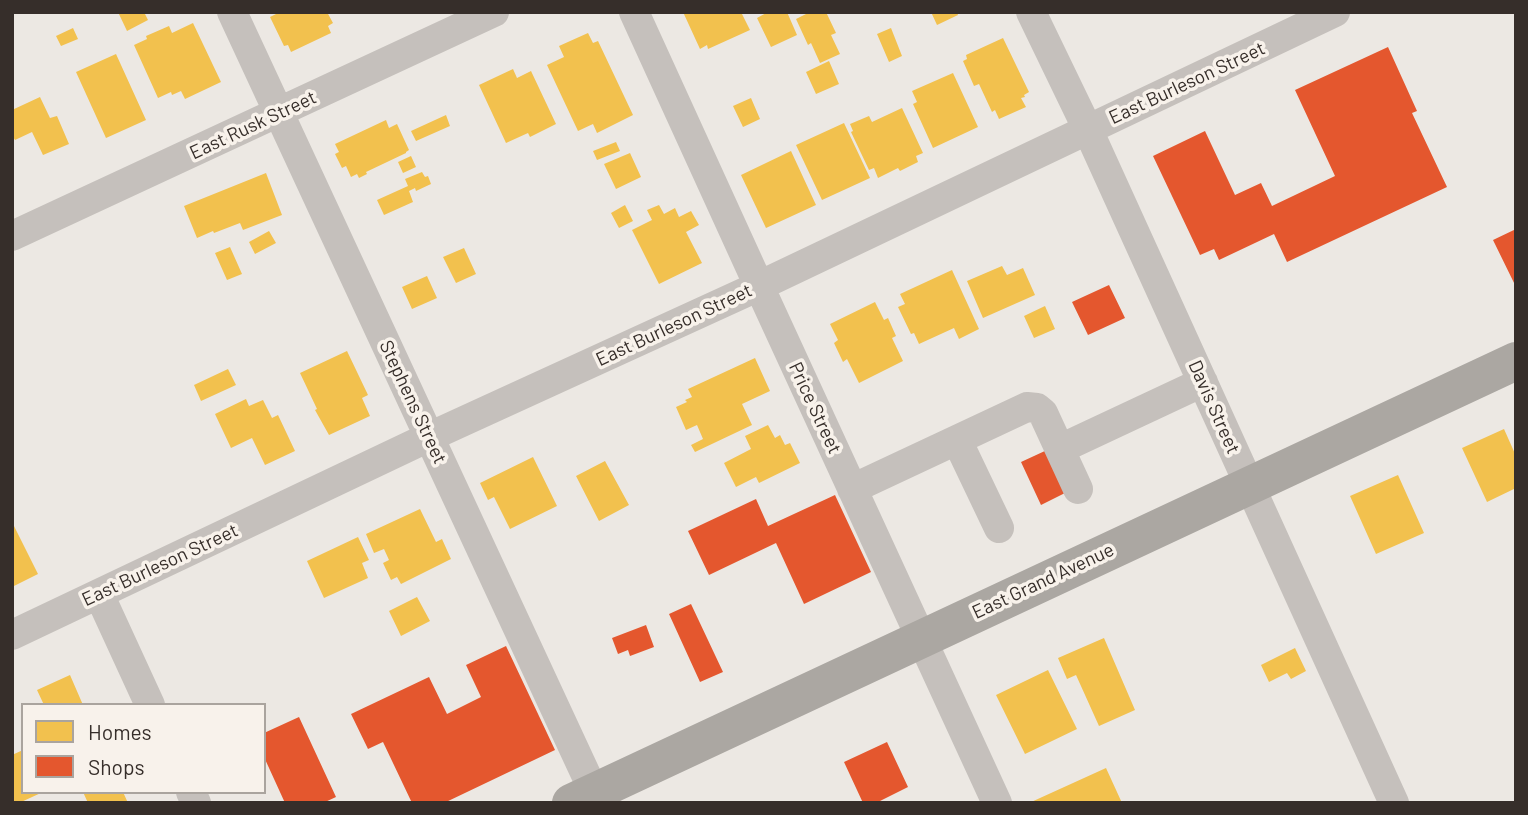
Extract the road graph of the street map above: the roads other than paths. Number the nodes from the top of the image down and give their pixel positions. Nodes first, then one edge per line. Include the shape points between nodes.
1 (233, 12) edge
2 (494, 12) edge
3 (634, 12) edge
4 (1031, 12) edge
5 (1335, 12) edge
6 (279, 113) junction
7 (1088, 130) junction
8 (12, 236) edge
9 (759, 286) junction
10 (1516, 361) edge
11 (1203, 382) junction
12 (429, 437) junction
13 (957, 440) junction
14 (1060, 449) junction
15 (1250, 485) junction
16 (852, 489) junction
17 (1078, 489) dead end
18 (999, 528) dead end
19 (99, 594) junction
20 (12, 635) edge
21 (922, 638) junction
22 (149, 703) edge
23 (583, 797) edge
24 (998, 803) edge
25 (1394, 803) edge

1 - 6 street, Stephens Street
2 - 6 street, East Rusk Street
3 - 9 street, Price Street
4 - 7 street, Davis Street
5 - 7 street, East Burleson Street
6 - 8 street, East Rusk Street
6 - 12 street, Stephens Street
7 - 9 street, East Burleson Street
7 - 11 street, Davis Street
9 - 12 street, East Burleson Street
9 - 16 street, Price Street
10 - 15 highway, East Grand Avenue
11 - 14 street
11 - 15 street, Davis Street
12 - 19 street, East Burleson Street
12 - 23 street, Stephens Street
13 - 14 street via 1027,407 1043,413
13 - 16 street
13 - 18 street
14 - 17 street
15 - 21 highway, East Grand Avenue
15 - 25 street, Davis Street
16 - 21 street, Price Street
19 - 20 street, East Burleson Street
19 - 22 street
21 - 23 highway, East Grand Avenue
21 - 24 street, Price Street

